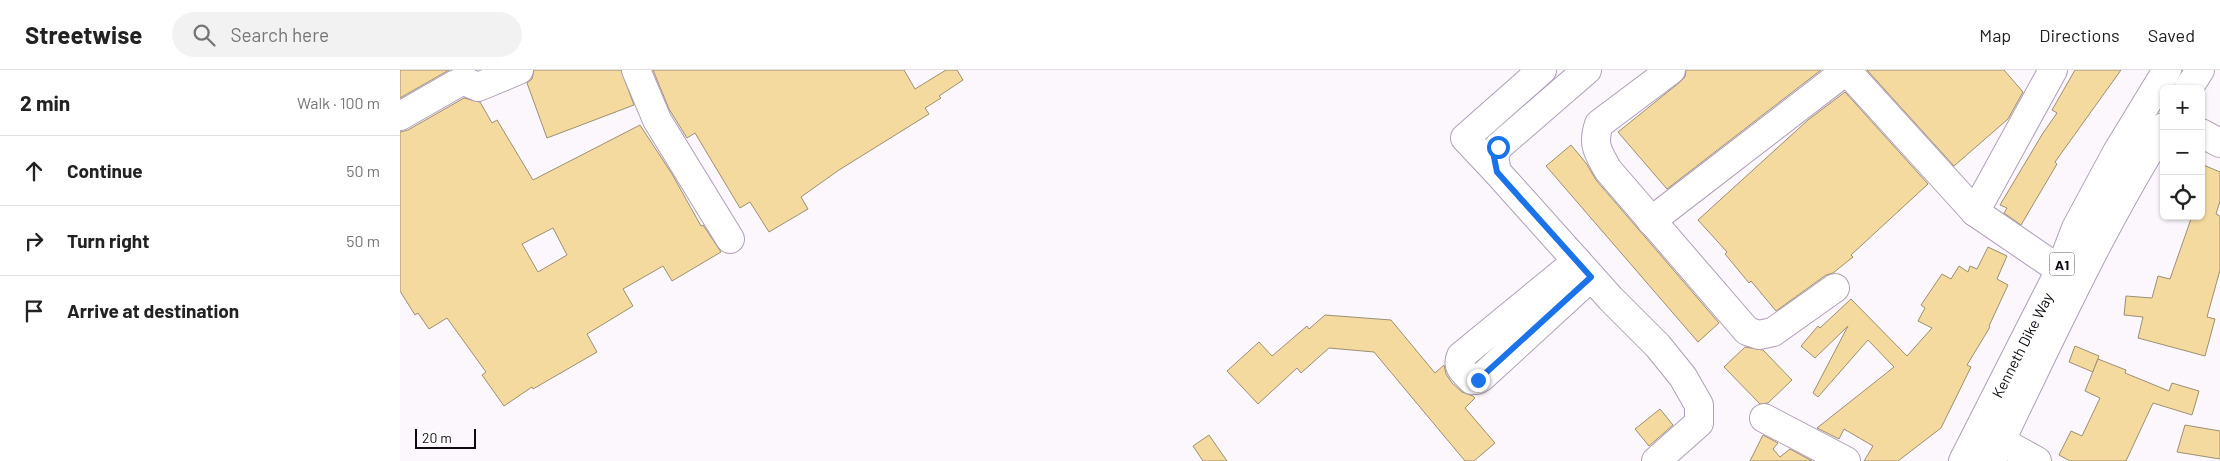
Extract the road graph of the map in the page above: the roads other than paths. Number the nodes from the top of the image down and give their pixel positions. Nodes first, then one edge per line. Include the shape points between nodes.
1 (519, 70) edge
2 (636, 70) edge
3 (1542, 70) edge
4 (1587, 70) edge
5 (1671, 70) edge
6 (1847, 70) edge
7 (2053, 70) edge
8 (2166, 70) edge
9 (2200, 70) edge
10 (2191, 85) edge
11 (400, 116) edge
12 (2162, 130) edge
13 (2205, 135) edge
14 (2220, 142) edge
15 (1497, 172) junction
16 (1975, 212) junction
17 (1651, 220) junction
18 (730, 239) dead end
19 (2060, 270) junction
20 (1835, 288) dead end
21 (1764, 418) dead end
22 (1996, 451) edge
23 (1656, 461) edge
24 (1846, 461) edge
25 (1963, 461) edge
26 (2038, 461) edge

1 - 11 main road via 478,87 464,81 456,84
2 - 18 main road via 657,120
3 - 15 main road via 1465,138
4 - 15 main road via 1498,147 1494,157
5 - 17 main road via 1599,124 1596,135 1596,149 1608,170
6 - 16 main road
6 - 17 main road
7 - 16 main road
8 - 19 main road, Kenneth Dike Way / A1 via 2112,160 2076,228
9 - 10 main road
12 - 22 main road, Kenneth Dike Way / A1 via 2092,250
13 - 14 main road
15 - 23 main road via 1658,346 1683,376 1700,404 1698,423
16 - 19 main road
17 - 20 main road via 1747,331 1758,335 1773,332
19 - 25 main road, Kenneth Dike Way / A1
21 - 24 main road
22 - 26 main road

